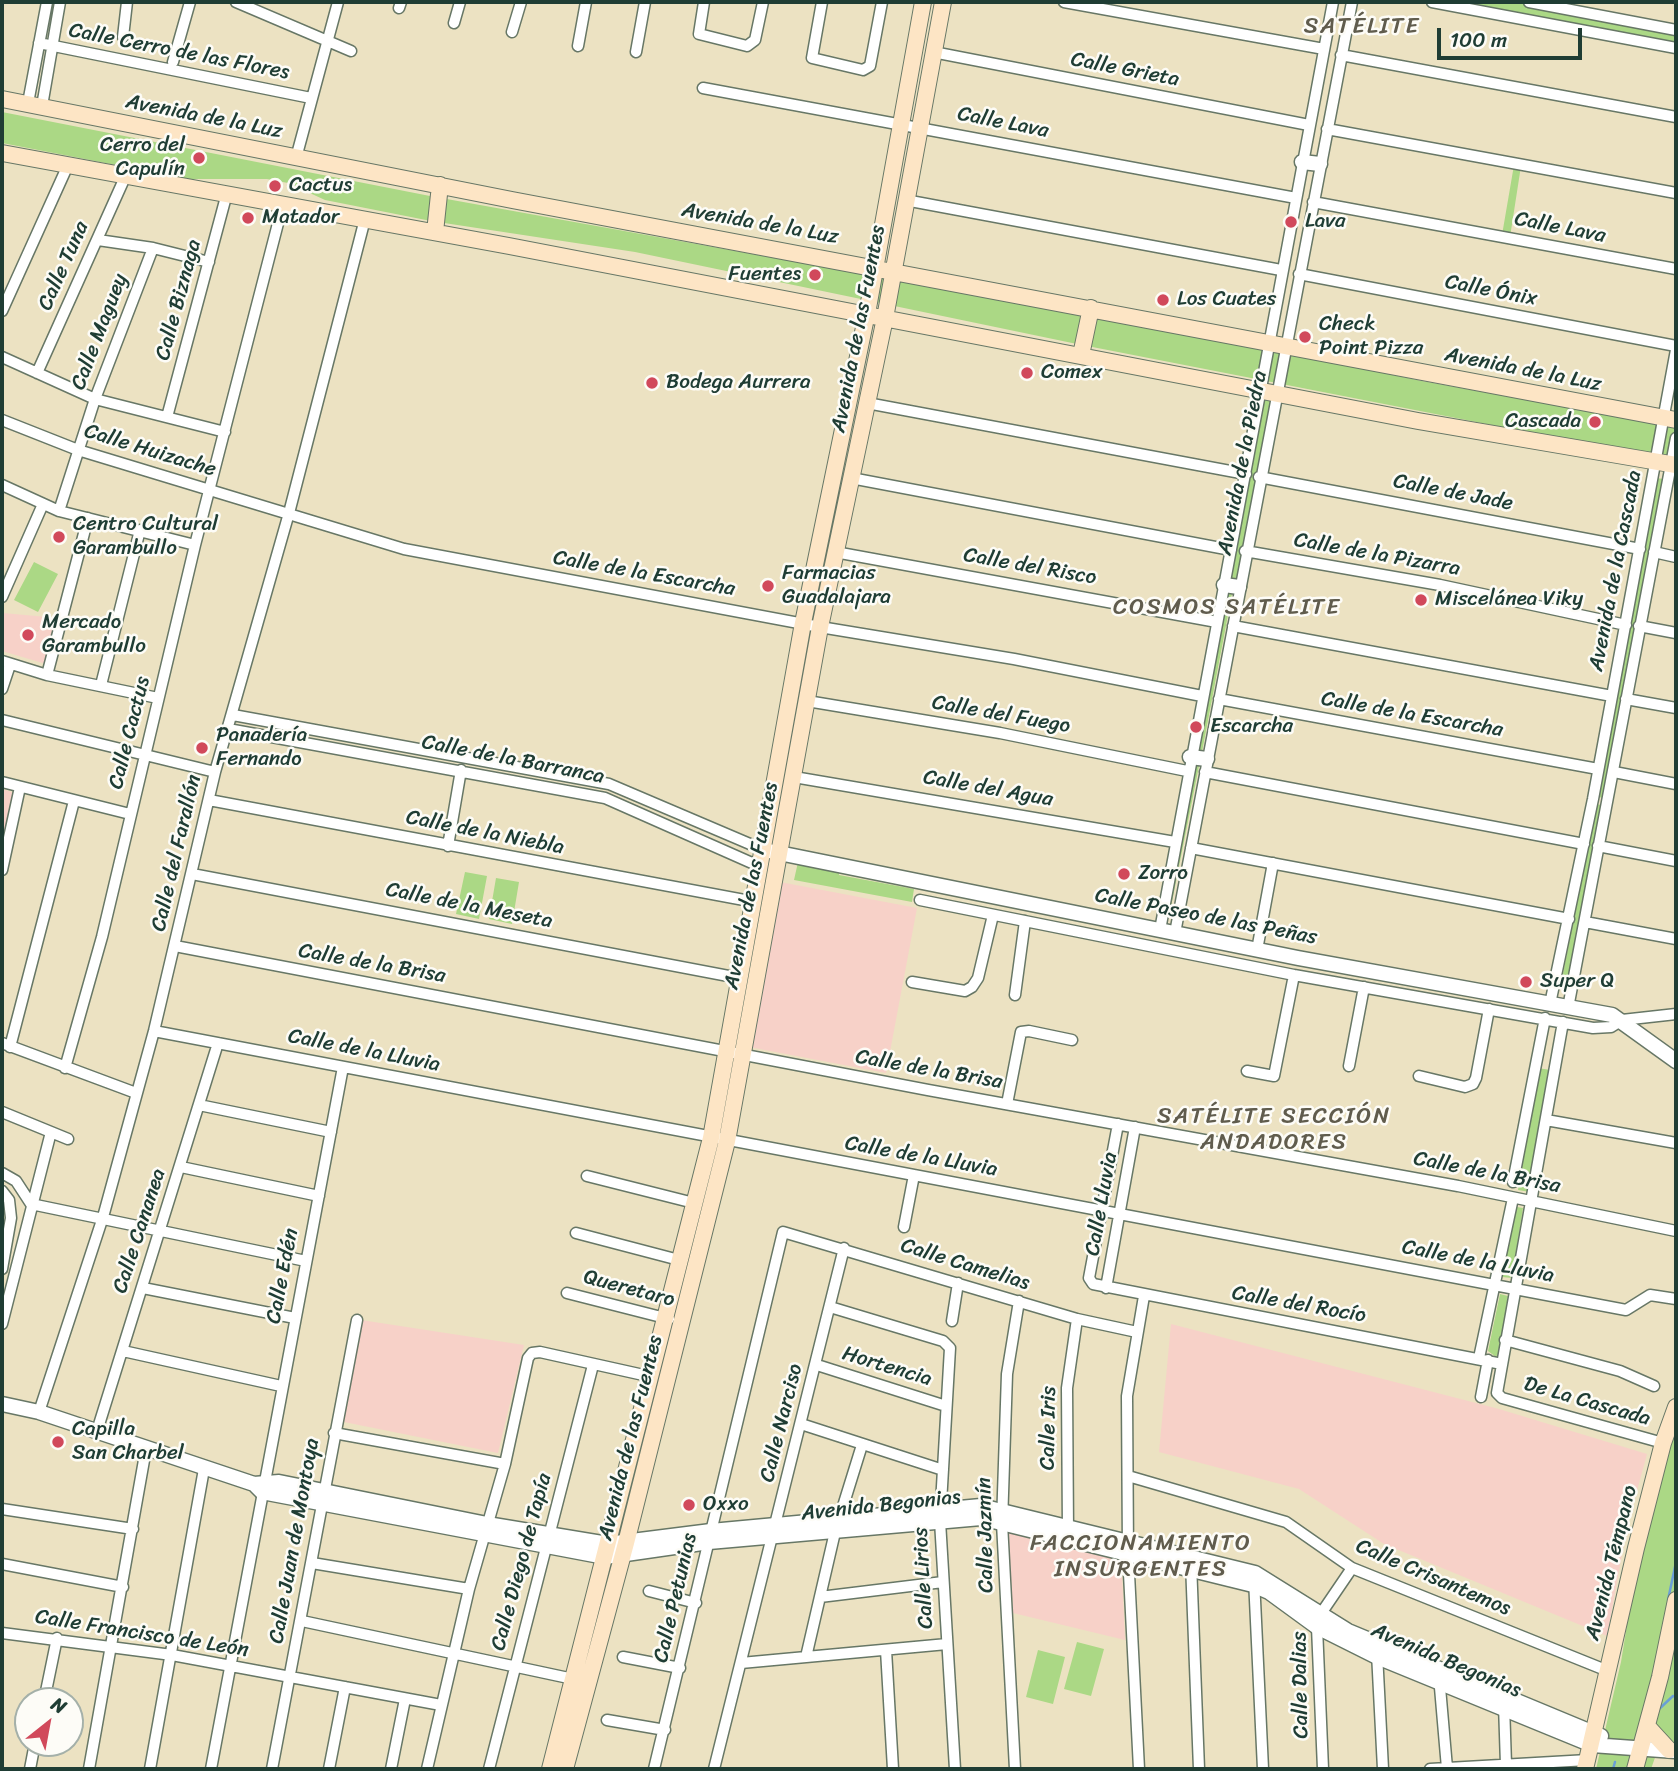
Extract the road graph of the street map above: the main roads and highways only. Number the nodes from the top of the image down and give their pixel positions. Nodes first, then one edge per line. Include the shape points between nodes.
1 (923, 2) edge
2 (943, 2) edge
3 (2, 99) edge
4 (4, 157) edge
5 (440, 185) junction
6 (435, 232) junction
7 (875, 266) junction
8 (893, 270) junction
9 (1091, 308) junction
10 (867, 314) junction
11 (885, 318) junction
12 (1081, 355) junction
13 (1668, 420) edge
14 (1667, 464) edge
15 (733, 1053) junction
16 (719, 1139) junction
17 (1676, 1407) edge
18 (1676, 1600) edge
19 (580, 1681) junction
20 (1647, 1726) junction
21 (1590, 1751) edge
22 (1673, 1751) edge
23 (550, 1769) edge
24 (565, 1769) edge
25 (1635, 1769) edge

1 - 7 main road, Avenida de las Fuentes
2 - 8 main road, Avenida de las Fuentes
3 - 5 main road, Avenida de la Luz
4 - 6 main road via 126,174
5 - 6 main road
5 - 7 main road, Avenida de la Luz
6 - 10 main road
7 - 8 main road, Avenida de la Luz
7 - 10 main road, Avenida de las Fuentes
8 - 9 main road, Avenida de la Luz
8 - 11 main road, Avenida de las Fuentes
9 - 12 main road
9 - 13 main road, Avenida de la Luz
10 - 11 main road
10 - 15 main road, Avenida de las Fuentes via 803,623 739,978
11 - 12 main road
11 - 15 main road, Avenida de las Fuentes via 820,627 778,871
12 - 14 main road
15 - 16 main road, Avenida de las Fuentes
16 - 19 main road, Avenida de las Fuentes via 681,1323 624,1550
16 - 19 main road, Avenida de las Fuentes via 694,1203 648,1376
17 - 21 main road, Avenida Témpano via 1663,1443
18 - 20 main road
19 - 23 main road, Avenida de las Fuentes
19 - 24 main road, Avenida de las Fuentes
20 - 22 main road
20 - 25 main road

